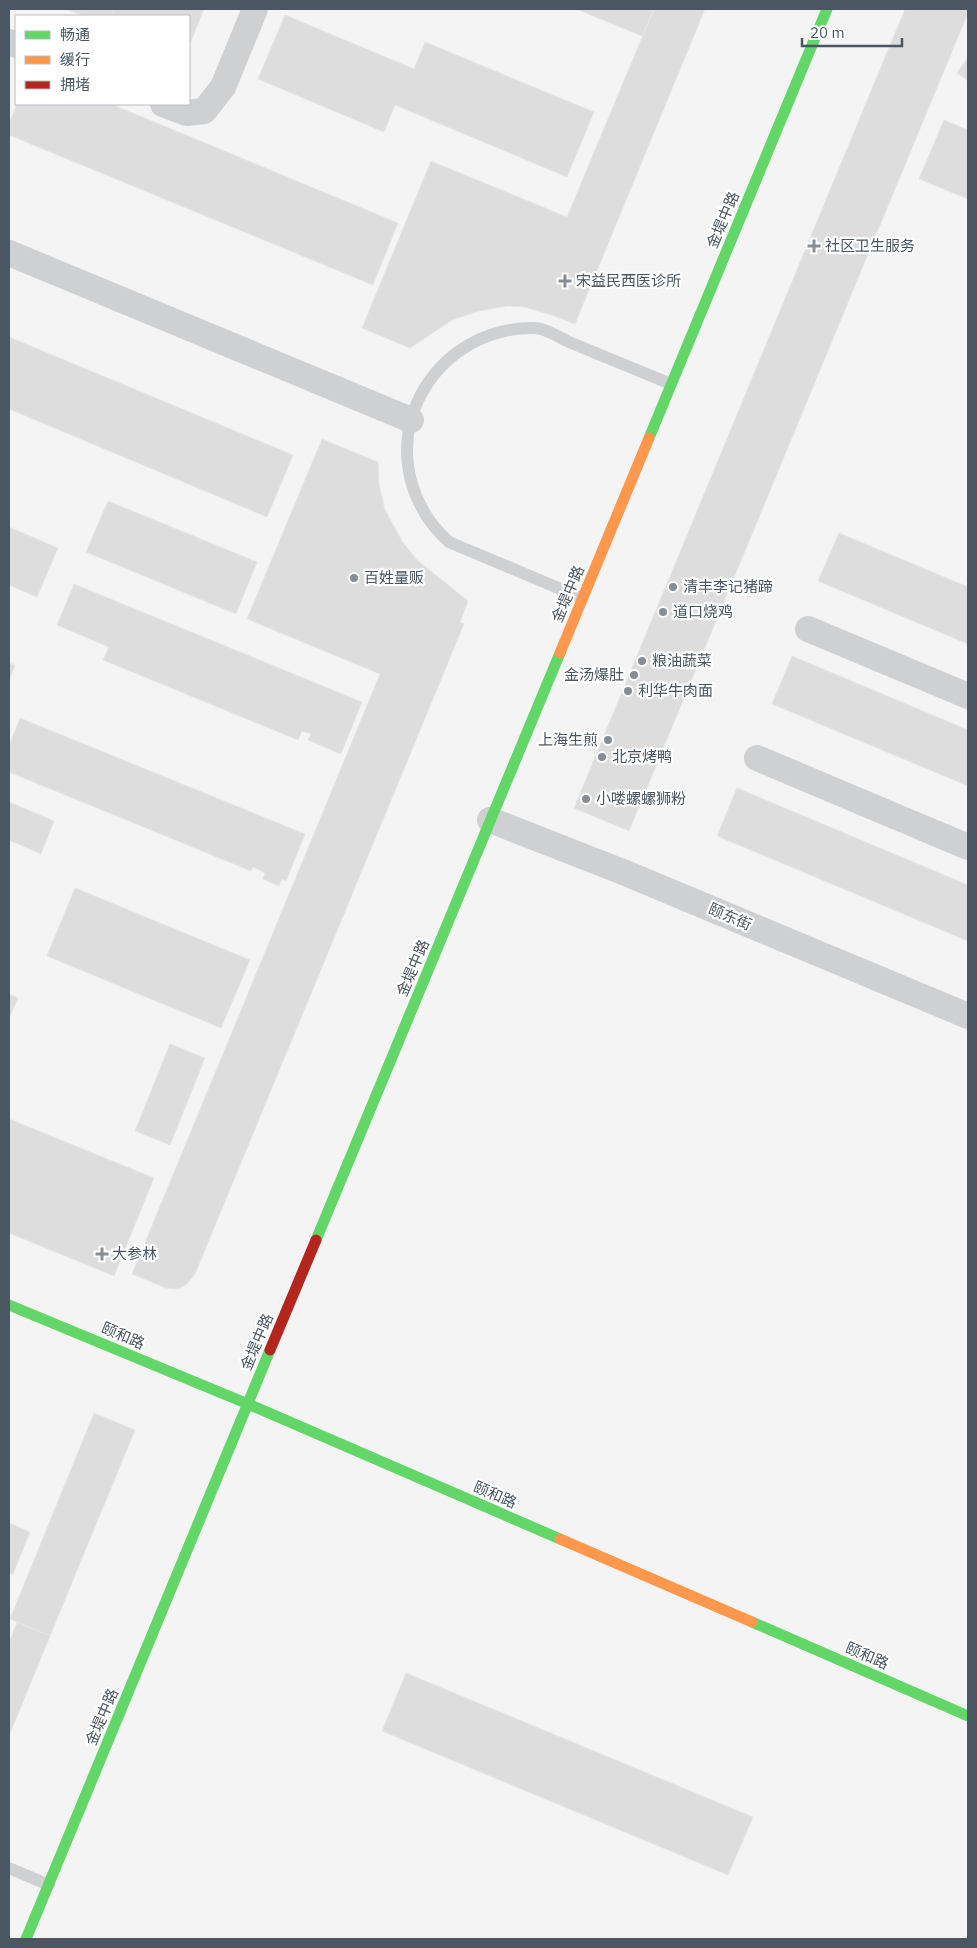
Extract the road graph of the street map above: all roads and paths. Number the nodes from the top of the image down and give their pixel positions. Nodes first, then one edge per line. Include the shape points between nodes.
1 (256, 9) edge
2 (827, 9) edge
3 (166, 105) edge
4 (9, 253) edge
5 (671, 384) junction
6 (411, 420) junction
7 (582, 598) junction
8 (808, 629) dead end
9 (968, 696) edge
10 (757, 758) dead end
11 (490, 820) junction
12 (968, 846) edge
13 (968, 1016) edge
14 (9, 1304) edge
15 (248, 1404) junction
16 (968, 1716) edge
17 (9, 1868) edge
18 (49, 1885) junction
19 (26, 1939) edge

1 - 3 street via 223,87 204,111 187,113
2 - 5 street, 金堤中路
4 - 6 street
5 - 6 lane via 536,328 512,329 474,342 447,360 431,377
5 - 7 street, 金堤中路
6 - 7 lane via 408,466 423,510 436,529 449,542
7 - 11 street, 金堤中路
8 - 9 street
10 - 12 street
11 - 13 street, 颐东街
11 - 15 street, 金堤中路
14 - 15 street, 颐和路
15 - 16 street, 颐和路
15 - 18 street, 金堤中路
17 - 18 lane
18 - 19 street, 金堤中路

